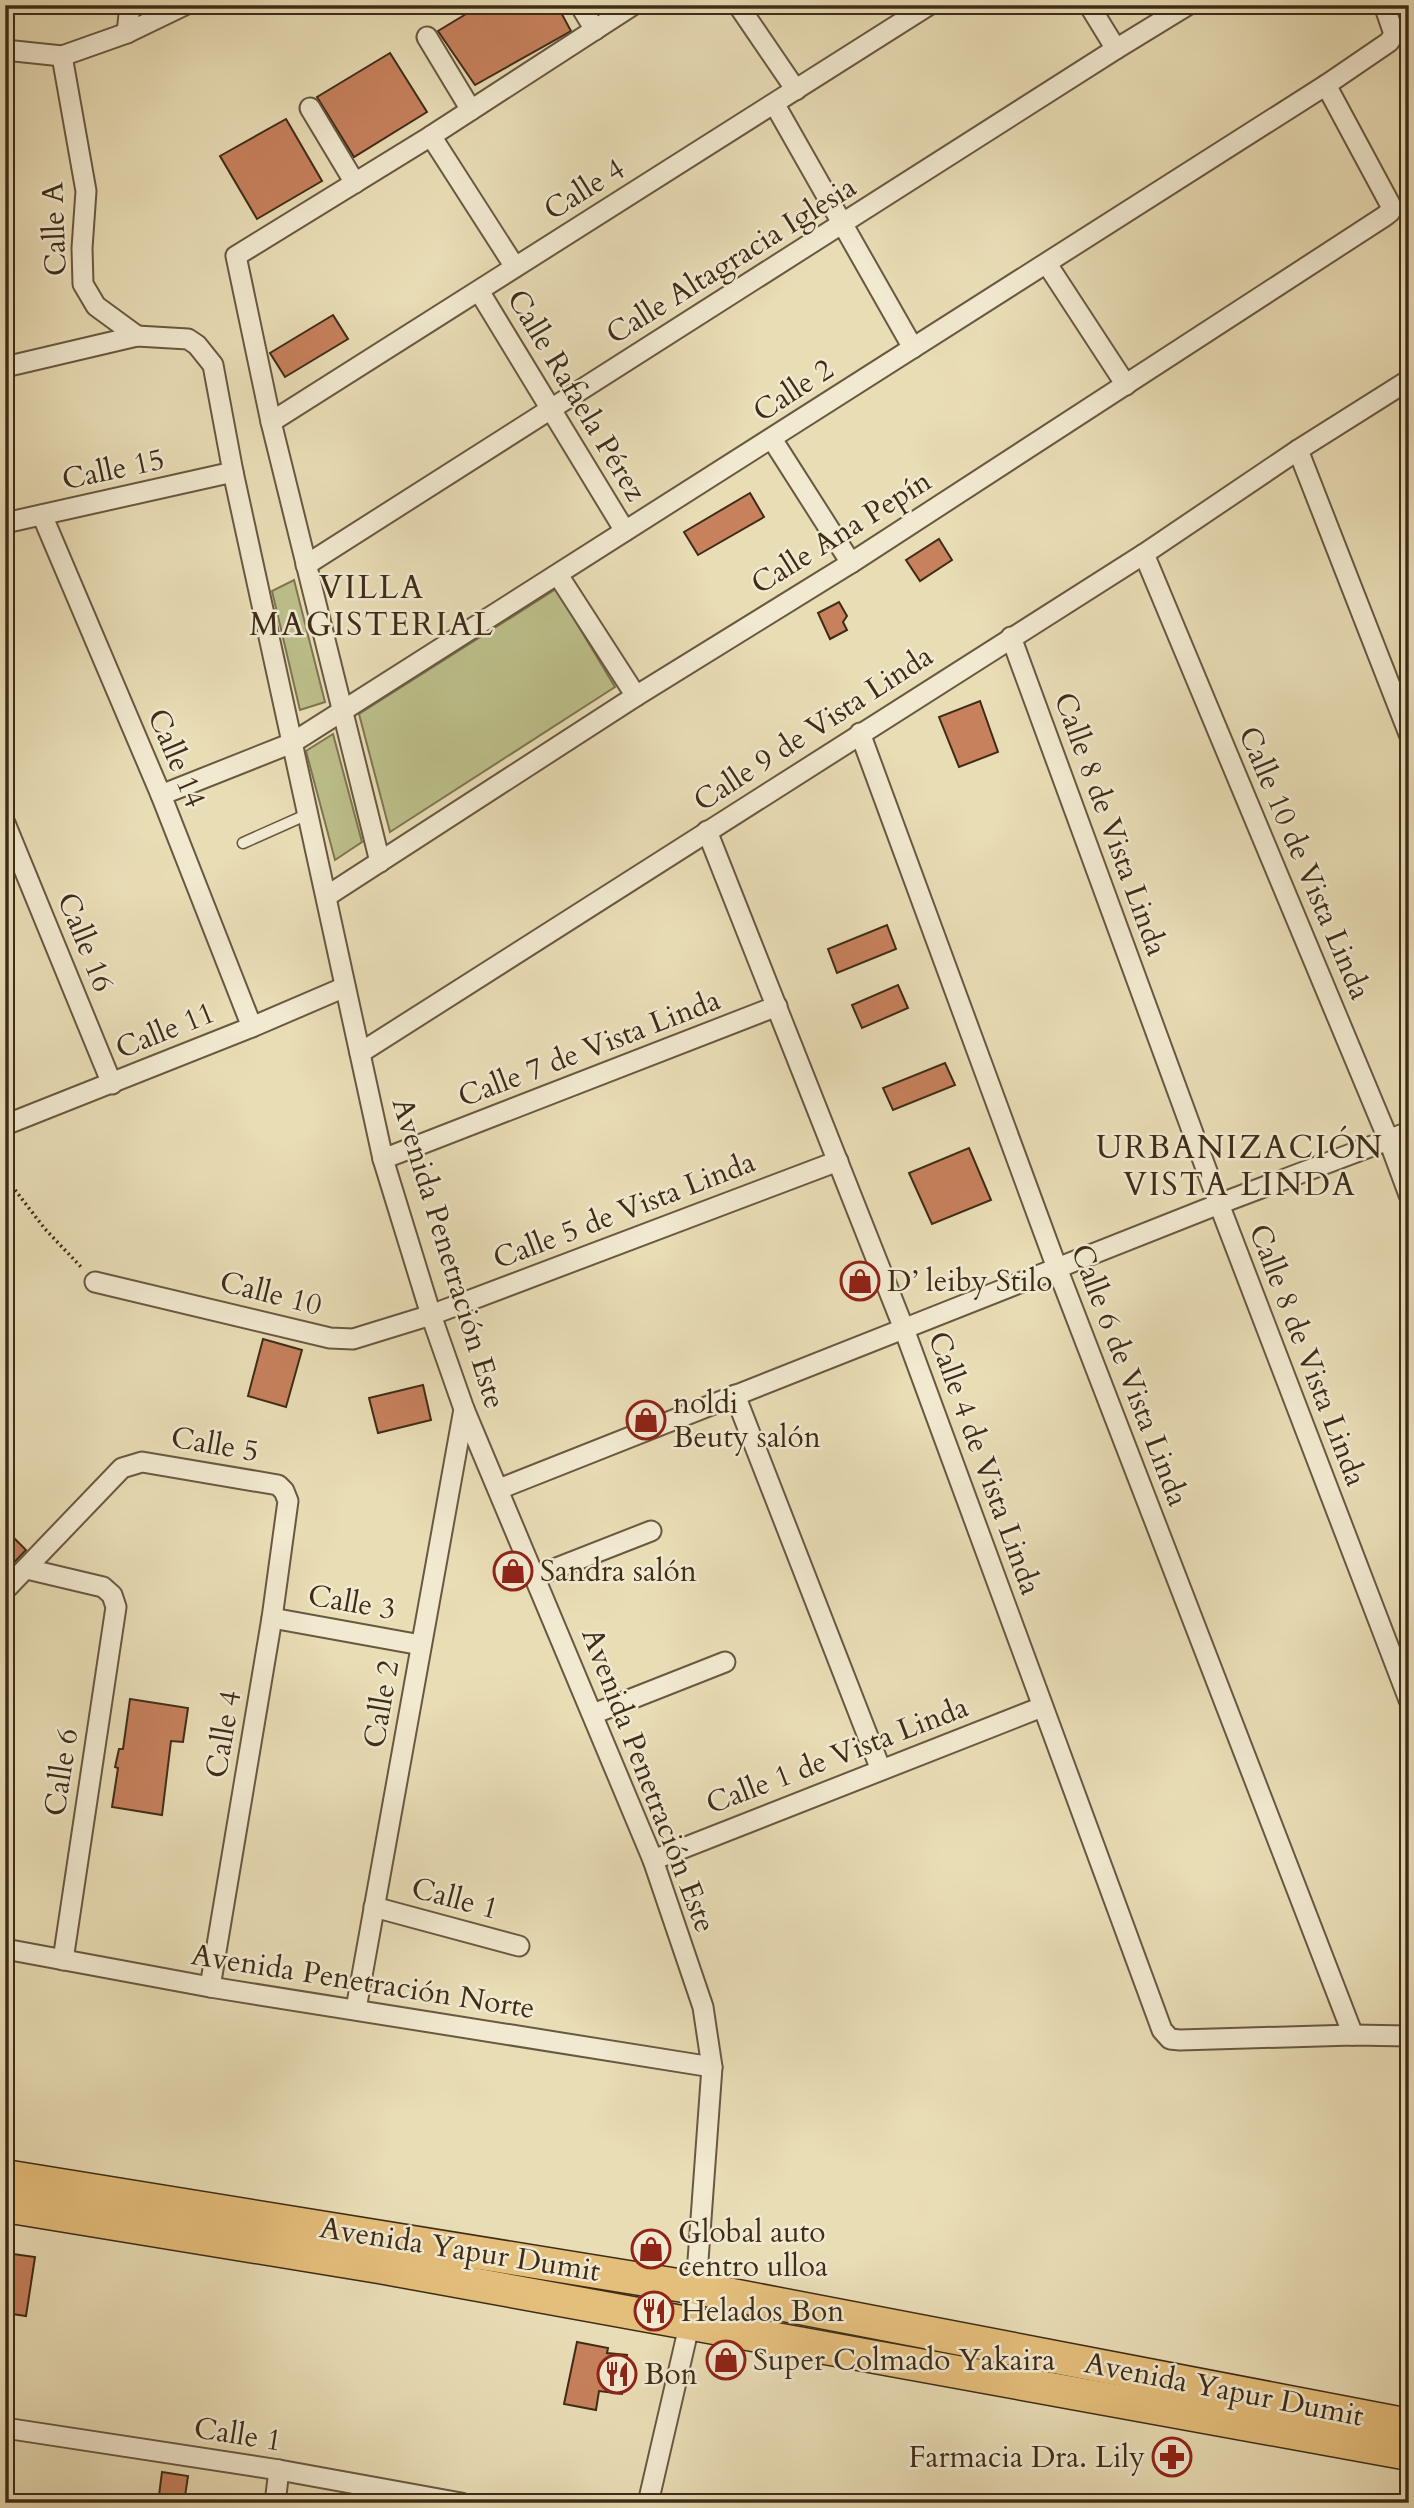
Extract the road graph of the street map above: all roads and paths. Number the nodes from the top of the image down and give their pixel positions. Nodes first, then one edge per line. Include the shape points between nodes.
1 (130, 5) edge
2 (185, 5) edge
3 (580, 5) edge
4 (633, 5) edge
5 (738, 5) edge
6 (929, 5) edge
7 (1089, 5) edge
8 (1188, 5) edge
9 (1384, 5) edge
10 (595, 30) junction
11 (128, 33) junction
12 (427, 37) dead end
13 (1116, 49) junction
14 (5, 50) edge
15 (62, 56) junction
16 (1326, 85) junction
17 (796, 90) junction
18 (775, 105) junction
19 (310, 108) dead end
20 (471, 110) junction
21 (431, 136) junction
22 (355, 183) junction
23 (842, 225) junction
24 (1047, 264) junction
25 (516, 267) junction
26 (479, 291) junction
27 (137, 336) junction
28 (913, 348) junction
29 (5, 367) edge
30 (1409, 380) edge
31 (1126, 385) junction
32 (551, 410) junction
33 (271, 422) junction
34 (772, 439) junction
35 (1298, 450) junction
36 (233, 472) junction
37 (42, 515) junction
38 (5, 523) edge
39 (625, 531) junction
40 (1144, 554) junction
41 (851, 563) junction
42 (306, 565) junction
43 (558, 575) junction
44 (1011, 637) junction
45 (636, 696) junction
46 (342, 712) junction
47 (860, 733) junction
48 (1409, 734) edge
49 (292, 743) junction
50 (161, 795) junction
51 (308, 814) junction
52 (5, 823) edge
53 (707, 831) junction
54 (243, 843) dead end
55 (380, 862) junction
56 (327, 895) junction
57 (345, 987) junction
58 (776, 1006) junction
59 (252, 1027) junction
60 (360, 1053) junction
61 (112, 1084) junction
62 (5, 1125) edge
63 (1409, 1132) edge
64 (1389, 1141) junction
65 (383, 1160) junction
66 (838, 1161) junction
67 (5, 1177) edge
68 (1409, 1195) edge
69 (1219, 1204) junction
70 (1057, 1268) junction
71 (95, 1282) joint
72 (431, 1315) junction
73 (904, 1329) junction
74 (735, 1395) junction
75 (464, 1409) junction
76 (499, 1489) junction
77 (285, 1491) joint
78 (651, 1531) dead end
79 (26, 1569) junction
80 (536, 1576) junction
81 (5, 1590) edge
82 (272, 1618) junction
83 (421, 1645) junction
84 (725, 1662) dead end
85 (1409, 1700) edge
86 (1042, 1707) junction
87 (593, 1714) junction
88 (881, 1770) junction
89 (653, 1860) junction
90 (374, 1907) junction
91 (519, 1946) dead end
92 (5, 1949) edge
93 (63, 1959) junction
94 (210, 1987) junction
95 (356, 2009) junction
96 (1353, 2035) junction
97 (1409, 2036) edge
98 (712, 2067) junction
99 (5, 2176) edge
100 (5, 2206) edge
101 (696, 2288) junction
102 (691, 2322) junction
103 (1409, 2425) edge
104 (5, 2428) edge
105 (1409, 2454) edge
106 (279, 2470) junction
107 (275, 2503) edge
108 (461, 2503) edge
109 (648, 2503) edge

1 - 11 street
2 - 11 street
3 - 10 street
4 - 10 street
5 - 17 street
6 - 17 street, Calle 4
7 - 13 street
8 - 13 street, Calle Altagracia Iglesia
9 - 16 street, Calle 2 via 1394,34 1389,42
10 - 20 street
11 - 15 street
12 - 20 street
13 - 23 street, Calle Altagracia Iglesia
14 - 15 street
15 - 27 street, Calle A via 86,191 83,284 96,306
16 - 24 street, Calle 2
16 - 31 street, Calle Ana Pepín via 1390,204 1390,212
17 - 18 street, Calle 4
18 - 23 street
18 - 25 street, Calle 4
19 - 22 street
20 - 21 street
21 - 22 street
21 - 25 street
22 - 33 street via 236,256
23 - 28 street
23 - 32 street, Calle Altagracia Iglesia
24 - 28 street, Calle 2
24 - 31 street
25 - 26 street, Calle 4
26 - 32 street, Calle Rafaela Pérez
26 - 33 street, Calle 4
27 - 29 street
27 - 36 street, Avenida Penetración Este via 188,339 213,365
28 - 34 street, Calle 2
30 - 35 street, Calle 9 de Vista Linda
31 - 41 street, Calle Ana Pepín
32 - 39 street, Calle Rafaela Pérez
32 - 42 street, Calle Altagracia Iglesia
33 - 42 street
34 - 39 street, Calle 2
34 - 41 street
35 - 40 street, Calle 9 de Vista Linda
35 - 48 street
36 - 37 street, Calle 15
36 - 49 street, Avenida Penetración Este
37 - 38 street, Calle 15
37 - 50 street, Calle 14
39 - 43 street, Calle 2
40 - 44 street, Calle 9 de Vista Linda
40 - 64 street, Calle 10 de Vista Linda
41 - 45 street, Calle Ana Pepín
42 - 46 street
43 - 45 street
43 - 46 street, Calle 2
44 - 47 street, Calle 9 de Vista Linda
44 - 69 street, Calle 8 de Vista Linda
45 - 55 street, Calle Ana Pepín
46 - 49 street, Calle 2
46 - 55 street
47 - 53 street, Calle 9 de Vista Linda
47 - 70 street, Calle 6 de Vista Linda
49 - 50 street, Calle 2
49 - 51 street, Avenida Penetración Este
50 - 59 street, Calle 14
51 - 54 lane
51 - 56 street, Avenida Penetración Este
52 - 61 street, Calle 16
53 - 58 street, Calle 4 de Vista Linda
53 - 60 street, Calle 9 de Vista Linda
55 - 56 street, Calle Ana Pepín
56 - 57 street, Avenida Penetración Este
57 - 59 street, Calle 11
57 - 60 street, Avenida Penetración Este
58 - 65 street, Calle 7 de Vista Linda
58 - 66 street, Calle 4 de Vista Linda
59 - 61 street, Calle 11
60 - 65 street, Avenida Penetración Este
61 - 62 street, Calle 11
63 - 64 street
64 - 68 street, Calle 10 de Vista Linda
64 - 69 street
65 - 72 street, Avenida Penetración Este
66 - 72 street, Calle 5 de Vista Linda
66 - 73 street, Calle 4 de Vista Linda
67 - 71 path
69 - 70 street
69 - 85 street, Calle 8 de Vista Linda
70 - 73 street
70 - 96 street, Calle 6 de Vista Linda
71 - 72 street, Calle 10 via 341,1340
72 - 75 street, Avenida Penetración Este
73 - 74 street
73 - 86 street, Calle 4 de Vista Linda
74 - 76 street
74 - 88 street
75 - 76 street, Avenida Penetración Este
75 - 83 street, Calle 2
76 - 80 street, Avenida Penetración Este
77 - 79 street, Calle 5 via 278,1485 132,1463 122,1468
77 - 82 street, Calle 4 via 288,1501
78 - 80 street
79 - 81 street
79 - 93 street, Calle 6 via 103,1587 116,1607
80 - 87 street, Avenida Penetración Este
82 - 83 street, Calle 3
82 - 94 street, Calle 4
83 - 90 street, Calle 2
84 - 87 street
86 - 88 street, Calle 1 de Vista Linda
86 - 96 street, Calle 4 de Vista Linda via 1162,2029 1170,2039
87 - 89 street, Avenida Penetración Este
88 - 89 street, Calle 1 de Vista Linda
89 - 98 street, Avenida Penetración Este via 702,2007
90 - 91 street, Calle 1
90 - 95 street, Calle 2
92 - 93 street, Avenida Penetración Norte
93 - 94 street, Avenida Penetración Norte
94 - 95 street, Avenida Penetración Norte
95 - 98 street, Avenida Penetración Norte
96 - 97 street
98 - 101 street, Avenida Penetración Este
99 - 101 main road, Avenida Yapur Dumit
100 - 102 main road, Avenida Yapur Dumit
101 - 102 street, Avenida Penetración Este
101 - 103 main road, Avenida Yapur Dumit
102 - 105 main road, Avenida Yapur Dumit
102 - 109 street, Avenida Penetración Este
104 - 106 street, Calle 1
106 - 107 street
106 - 108 street, Calle 1

